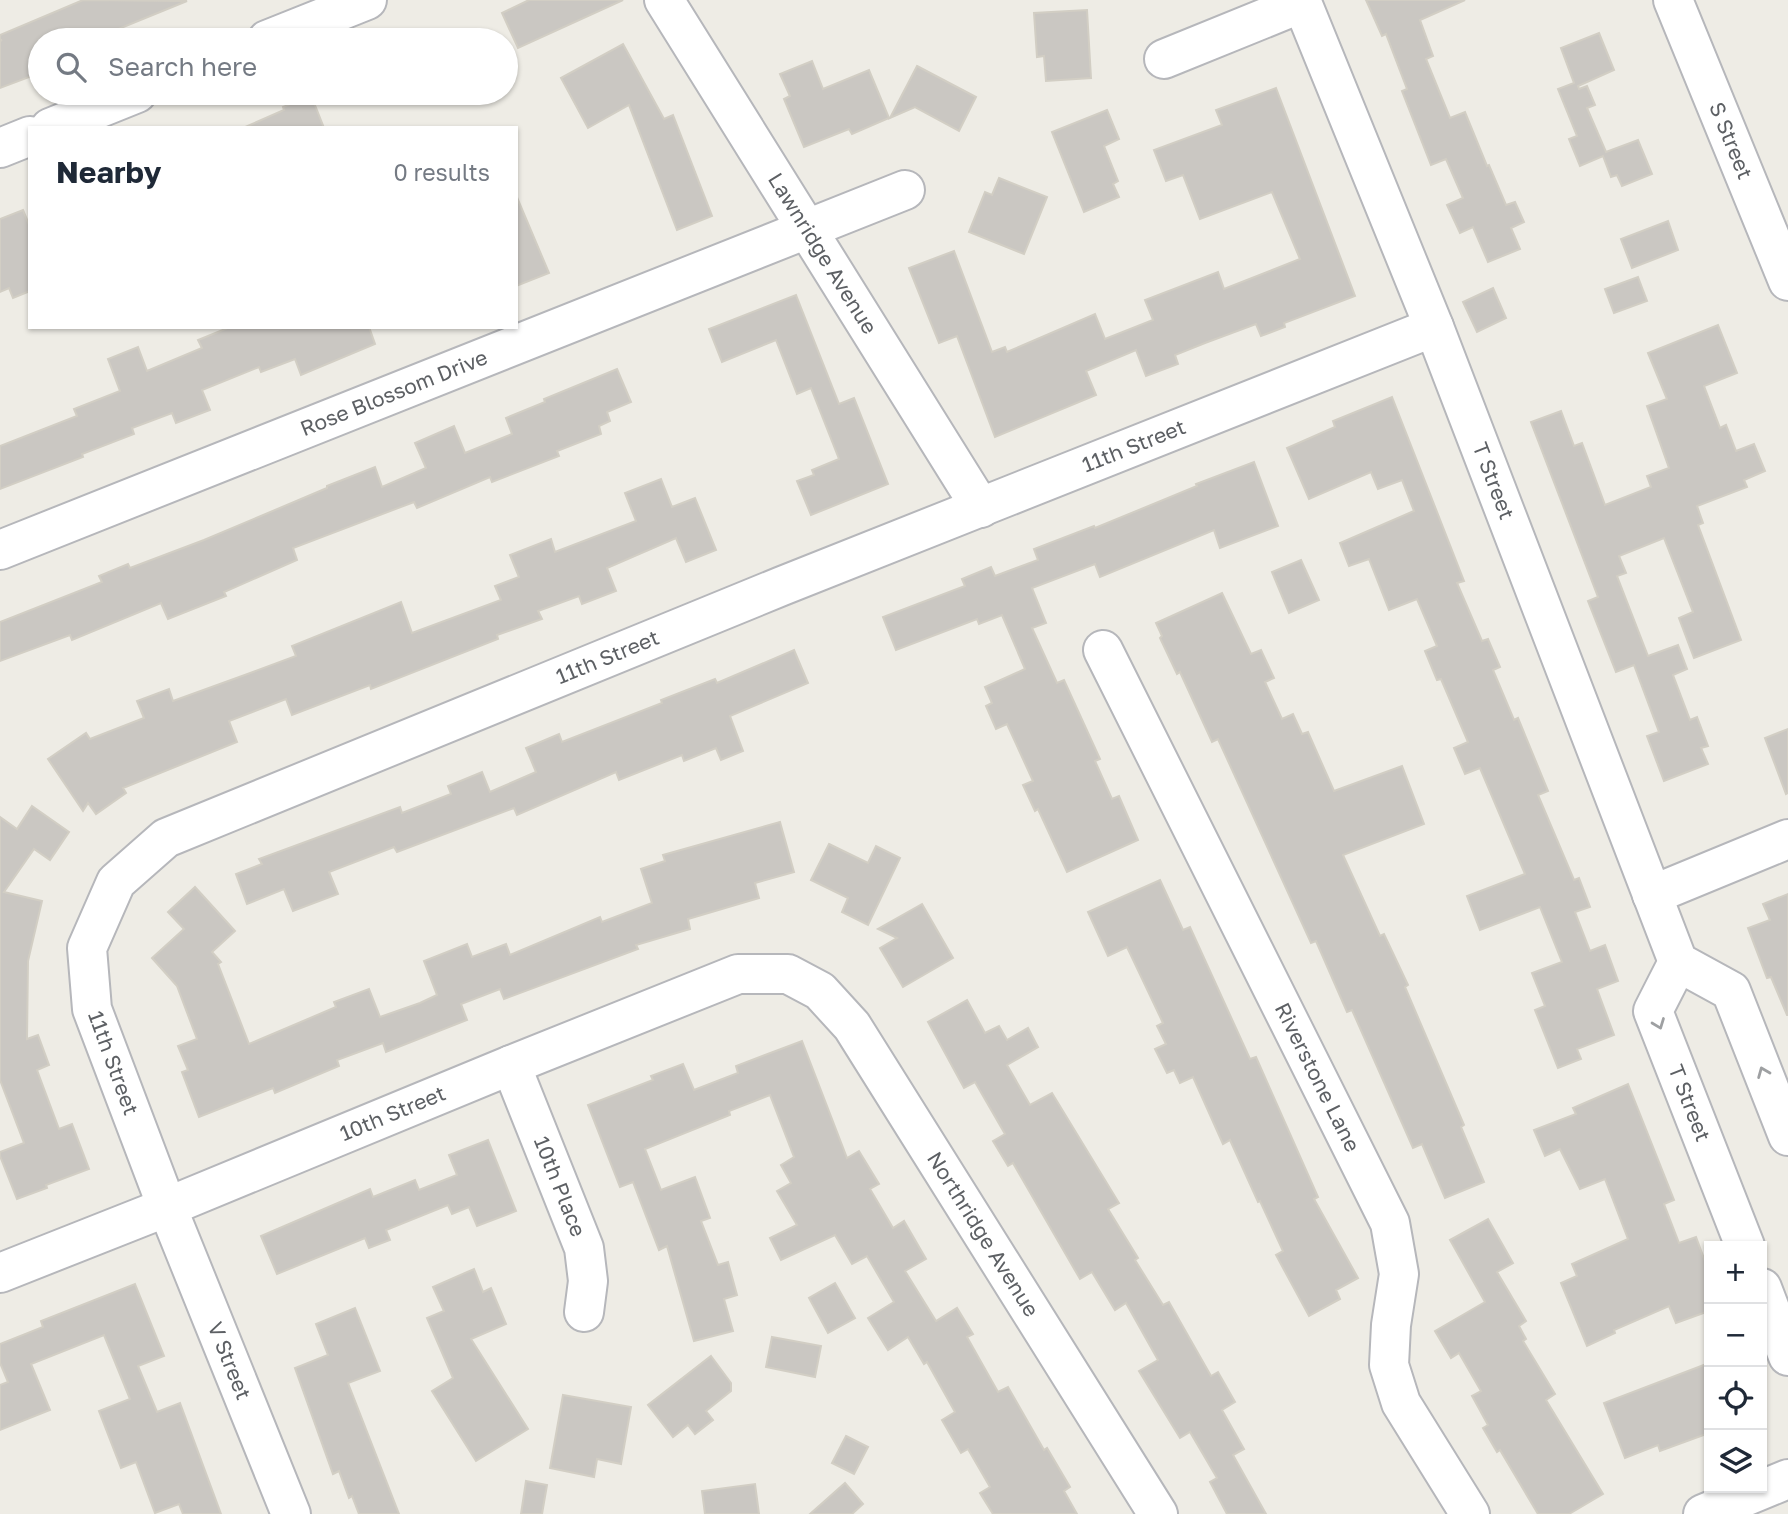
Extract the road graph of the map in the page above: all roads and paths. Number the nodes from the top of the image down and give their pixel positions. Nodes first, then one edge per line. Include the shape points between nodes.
1 (368, 0) edge
2 (664, 0) edge
3 (1673, 0) edge
4 (1302, 1) edge
5 (297, 28) edge
6 (1164, 59) dead end
7 (107, 105) edge
8 (55, 126) edge
9 (28, 137) edge
10 (0, 148) edge
11 (905, 190) dead end
12 (808, 228) junction
13 (1788, 281) edge
14 (1434, 327) junction
15 (981, 508) junction
16 (0, 550) edge
17 (1102, 650) dead end
18 (1788, 839) edge
19 (1652, 895) junction
20 (1678, 962) junction
21 (788, 974) joint
22 (511, 1065) junction
23 (1788, 1136) edge
24 (167, 1208) junction
25 (1743, 1241) edge
26 (0, 1273) edge
27 (1767, 1302) edge
28 (584, 1312) dead end
29 (1788, 1356) edge
30 (1788, 1479) edge
31 (291, 1514) edge
32 (1158, 1514) edge
33 (1469, 1514) edge
34 (1703, 1514) edge

1 - 5 street
2 - 12 street, Lawnridge Avenue
3 - 13 street, S Street
4 - 6 street, T Street
4 - 14 street, T Street
7 - 8 street
9 - 10 street
11 - 12 street, Rose Blossom Drive
12 - 15 street, Lawnridge Avenue
12 - 16 street, Rose Blossom Drive
14 - 15 street, 11th Street
14 - 19 street, T Street
15 - 24 street, 11th Street via 166,838 116,882 87,948 92,1009
17 - 33 street, Riverstone Lane via 1390,1223 1399,1274 1390,1365 1401,1403
18 - 19 street
19 - 20 street, T Street
23 -> 20 street via 1731,991
20 -> 25 street, T Street via 1653,1011
21 - 22 street, 10th Street via 738,974
21 - 32 street, Northridge Avenue via 820,991 852,1026
22 - 24 street, 10th Street
22 - 28 street, 10th Place via 584,1248 588,1281
24 - 26 street, 10th Street
24 - 31 street, V Street
27 - 29 street
30 - 34 street

